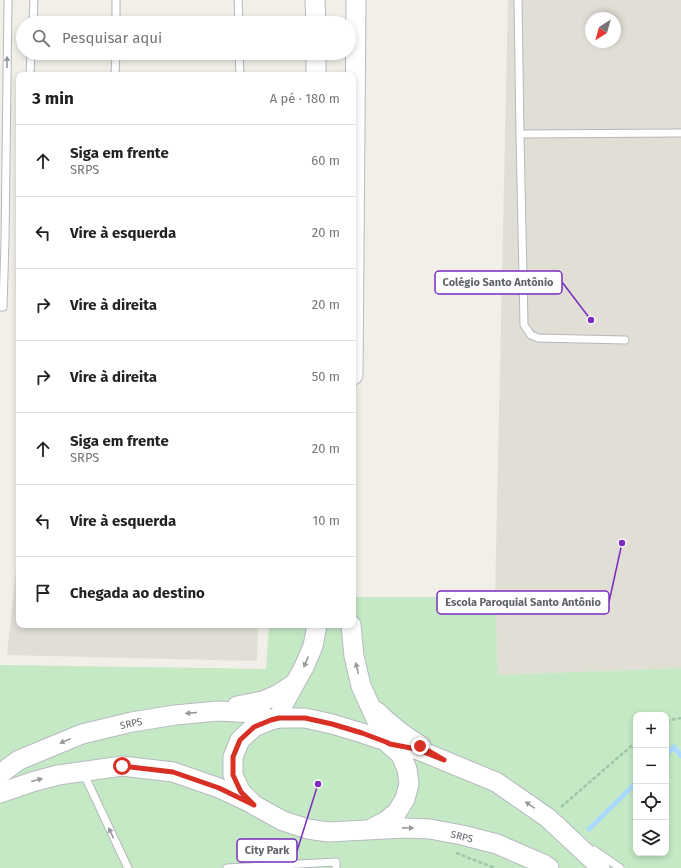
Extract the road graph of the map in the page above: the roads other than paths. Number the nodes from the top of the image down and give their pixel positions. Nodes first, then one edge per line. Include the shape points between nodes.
1 (8, 0) edge
2 (34, 0) edge
3 (116, 0) edge
4 (238, 0) edge
5 (316, 0) edge
6 (356, 0) edge
7 (518, 0) edge
8 (33, 16) edge
9 (116, 16) edge
10 (238, 16) edge
11 (316, 16) edge
12 (356, 16) edge
13 (356, 16) edge
14 (31, 60) edge
15 (116, 60) edge
16 (239, 60) edge
17 (316, 60) edge
18 (356, 60) edge
19 (356, 60) edge
20 (30, 72) edge
21 (115, 72) edge
22 (240, 72) edge
23 (316, 72) edge
24 (356, 72) edge
25 (681, 133) edge
26 (520, 134) junction
27 (0, 307) edge
28 (624, 340) dead end
29 (316, 628) edge
30 (351, 628) edge
31 (295, 684) junction
32 (370, 705) junction
33 (218, 711) junction
34 (275, 719) junction
35 (388, 743) junction
36 (444, 760) junction
37 (83, 771) junction
38 (0, 774) edge
39 (0, 793) edge
40 (254, 805) junction
41 (548, 818) junction
42 (369, 830) junction
43 (545, 867) edge
44 (128, 868) edge
45 (227, 868) edge
46 (336, 868) edge
47 (600, 868) edge
48 (620, 868) edge

27 -> 1 lane via 3,308 5,242
2 - 8 lane
3 - 9 lane
4 - 10 lane
5 - 11 main road
6 - 13 main road
7 - 26 lane
12 - 19 main road
14 - 20 lane
15 - 21 lane
16 - 22 lane
17 - 23 main road
18 - 24 main road
25 - 26 lane
26 - 28 lane via 524,325 531,335 538,338
29 -> 31 main road via 313,646
32 -> 30 main road via 361,686
31 - 33 main road via 263,701
31 - 34 main road
32 - 35 main road
32 - 36 main road via 404,736
33 - 34 main road, SRPS via 255,713
33 -> 38 main road, SRPS via 161,717 82,734 19,760
34 - 35 main road via 305,718 362,733
34 - 40 main road via 254,727 240,740 233,757 233,775 241,792
35 - 36 main road via 416,749
35 - 42 main road via 401,755 407,769 409,784 405,799 397,812
41 -> 36 main road via 496,782
39 -> 37 main road via 58,775
37 - 40 main road via 122,766 173,772 219,788
44 -> 37 lane
40 - 42 main road, SRPS via 308,829 328,832
41 - 47 main road
41 - 48 lane
42 -> 43 main road, SRPS via 430,829 456,834 497,844
45 - 46 lane via 336,862

